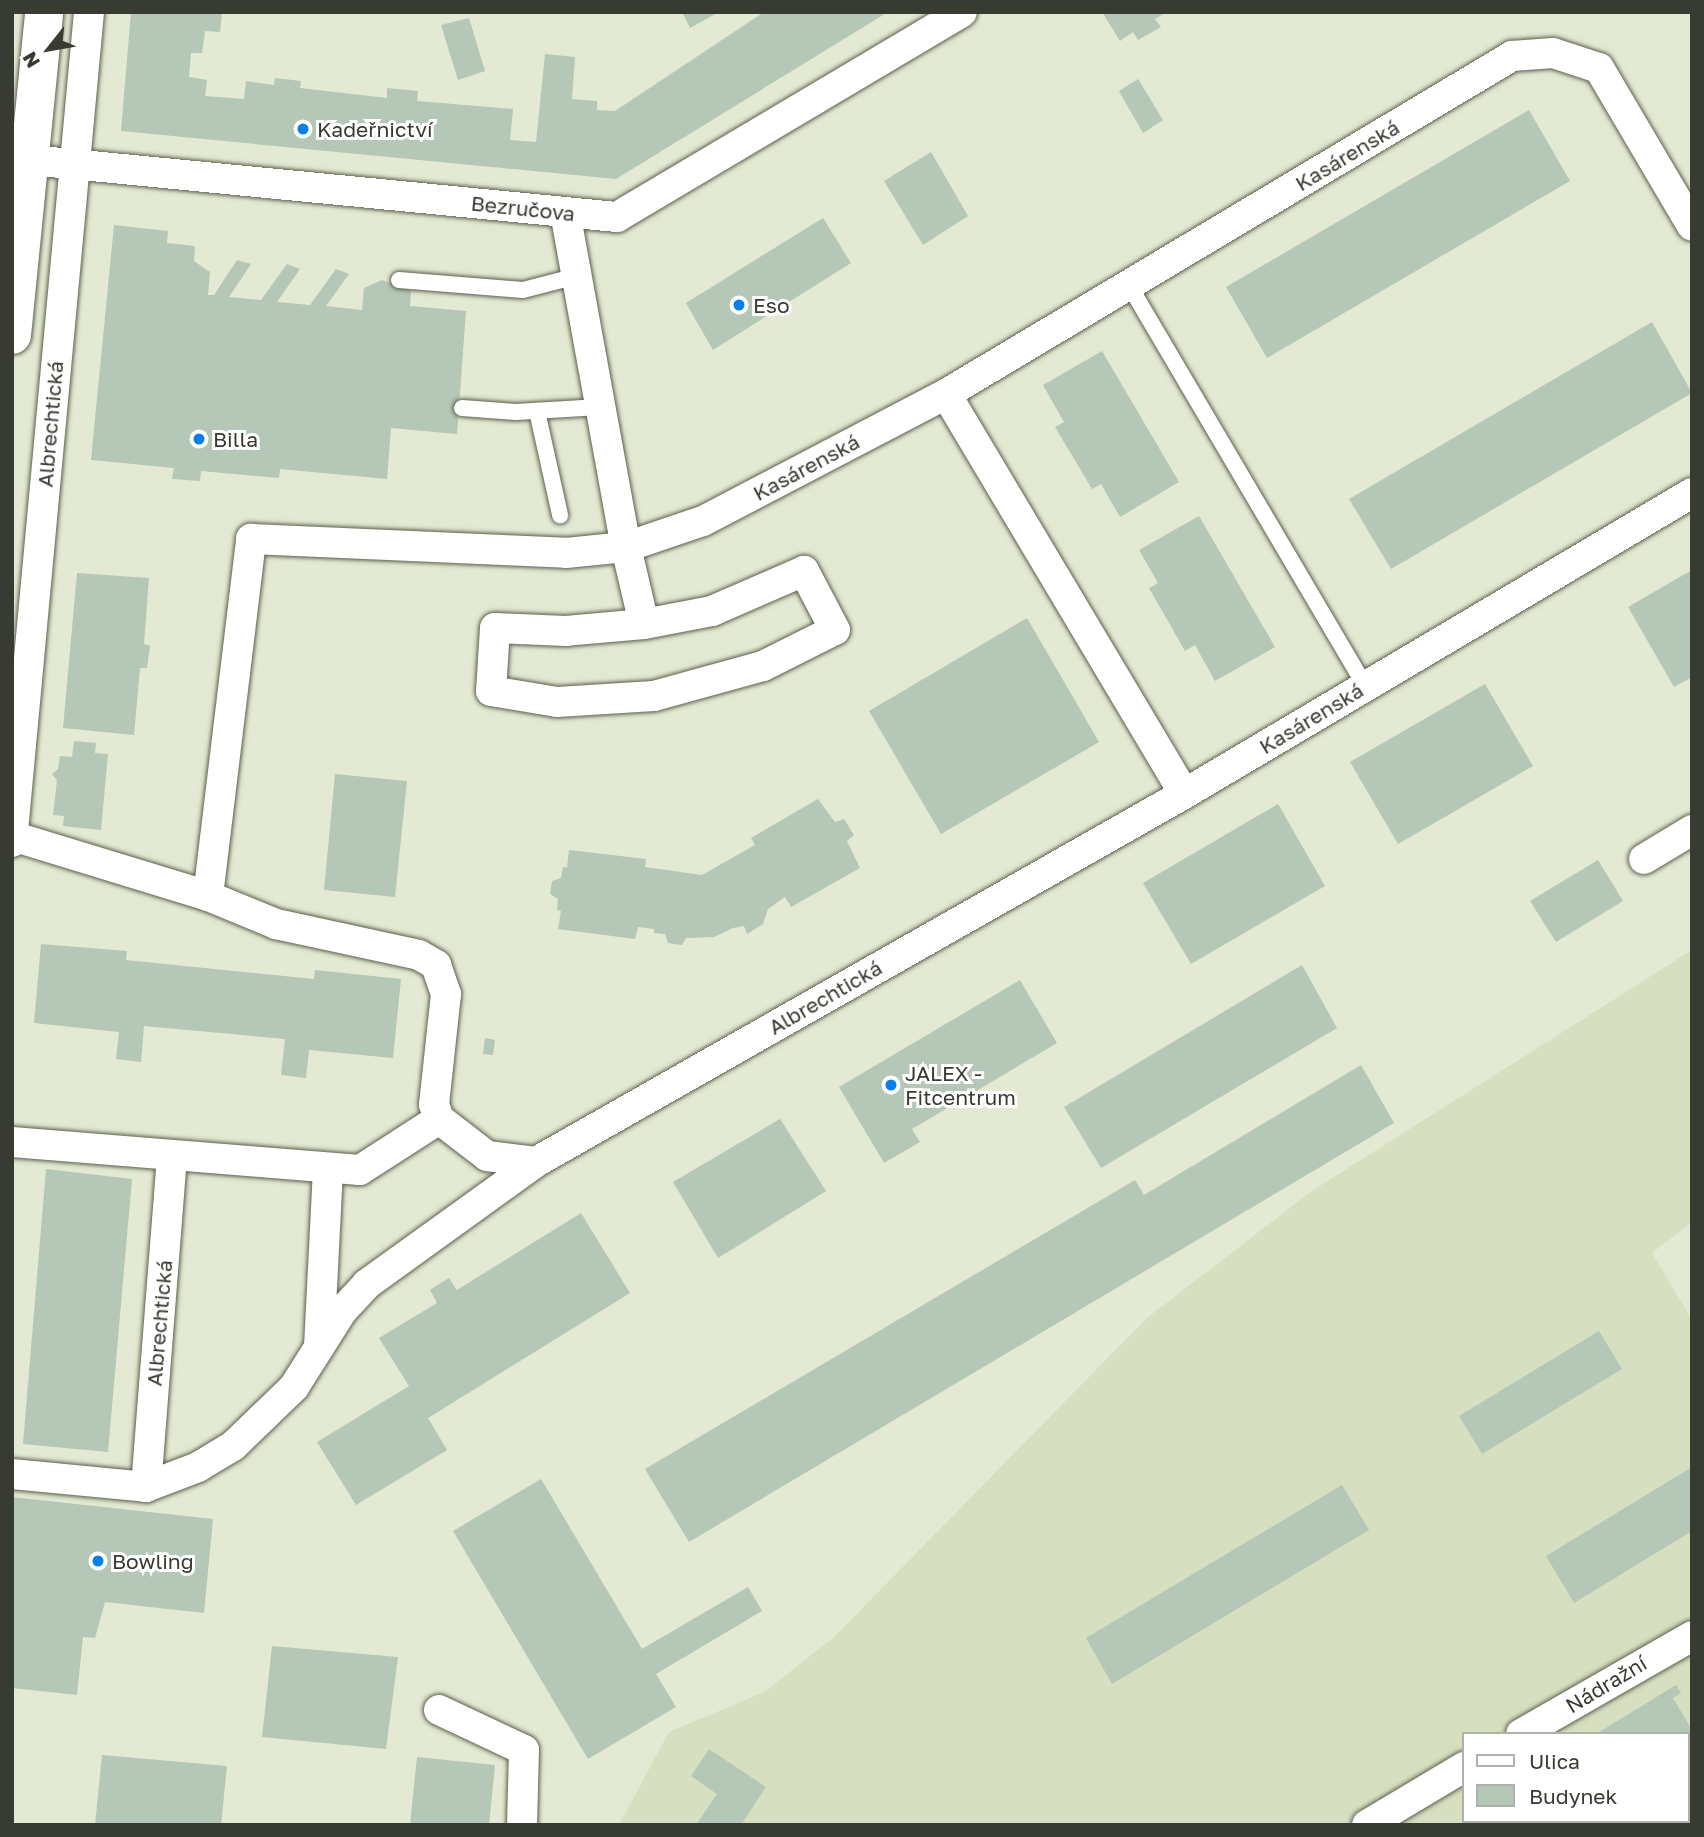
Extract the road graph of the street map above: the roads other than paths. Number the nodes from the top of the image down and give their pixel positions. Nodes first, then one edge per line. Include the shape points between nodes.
1 (44, 12) edge
2 (89, 12) edge
3 (962, 12) edge
4 (30, 160) junction
5 (74, 164) junction
6 (565, 212) junction
7 (1692, 226) edge
8 (577, 276) junction
9 (399, 281) dead end
10 (1129, 285) junction
11 (12, 335) edge
12 (946, 394) junction
13 (600, 407) junction
14 (462, 408) dead end
15 (537, 411) junction
16 (1692, 493) edge
17 (560, 515) dead end
18 (626, 547) junction
19 (644, 624) junction
20 (1365, 686) junction
21 (1184, 794) junction
22 (1692, 830) edge
23 (1114, 831) joint
24 (13, 836) edge
25 (12, 842) edge
26 (1644, 859) dead end
27 (208, 897) junction
28 (439, 1119) junction
29 (12, 1142) edge
30 (172, 1158) junction
31 (536, 1162) junction
32 (328, 1168) junction
33 (319, 1348) junction
34 (12, 1474) edge
35 (146, 1487) junction
36 (1692, 1636) edge
37 (439, 1710) dead end
38 (1524, 1732) edge
39 (1462, 1768) edge
40 (522, 1825) edge
41 (1367, 1825) edge

1 - 4 main road
2 - 5 street, Albrechtická
3 - 6 street, Bezručova via 617,217
4 - 5 street, Bezručova
4 - 11 main road
5 - 6 street, Bezručova
5 - 24 street, Albrechtická
6 - 8 street
7 - 10 street, Kasárenská via 1599,68 1553,52 1512,56
8 - 9 lane via 523,290
8 - 13 street
10 - 12 street, Kasárenská
10 - 20 lane
12 - 18 street, Kasárenská via 703,521
12 - 21 street
13 - 15 lane
13 - 18 street
14 - 15 lane
15 - 17 lane
16 - 20 street, Kasárenská
18 - 19 street
18 - 27 street, Kasárenská via 566,554 251,539
19 - 19 street via 566,631 495,628 491,691 557,702 654,696 763,666 835,630 803,570 712,611
20 - 21 street, Kasárenská
21 - 23 street, Kasárenská
22 - 26 street
23 - 31 street, Albrechtická
24 - 25 street, Albrechtická
24 - 27 street
27 - 28 street via 276,924 419,955 436,965 446,994 434,1104
28 - 31 street via 487,1156
28 - 32 street via 360,1170
29 - 30 street
30 - 32 street
30 - 35 street, Albrechtická
31 - 33 street, Albrechtická via 367,1284 342,1311
32 - 33 street
33 - 35 street, Albrechtická via 294,1387 233,1446 198,1467
34 - 35 street, Albrechtická
36 - 38 street, Nádražní
37 - 40 street via 524,1750
39 - 41 street

